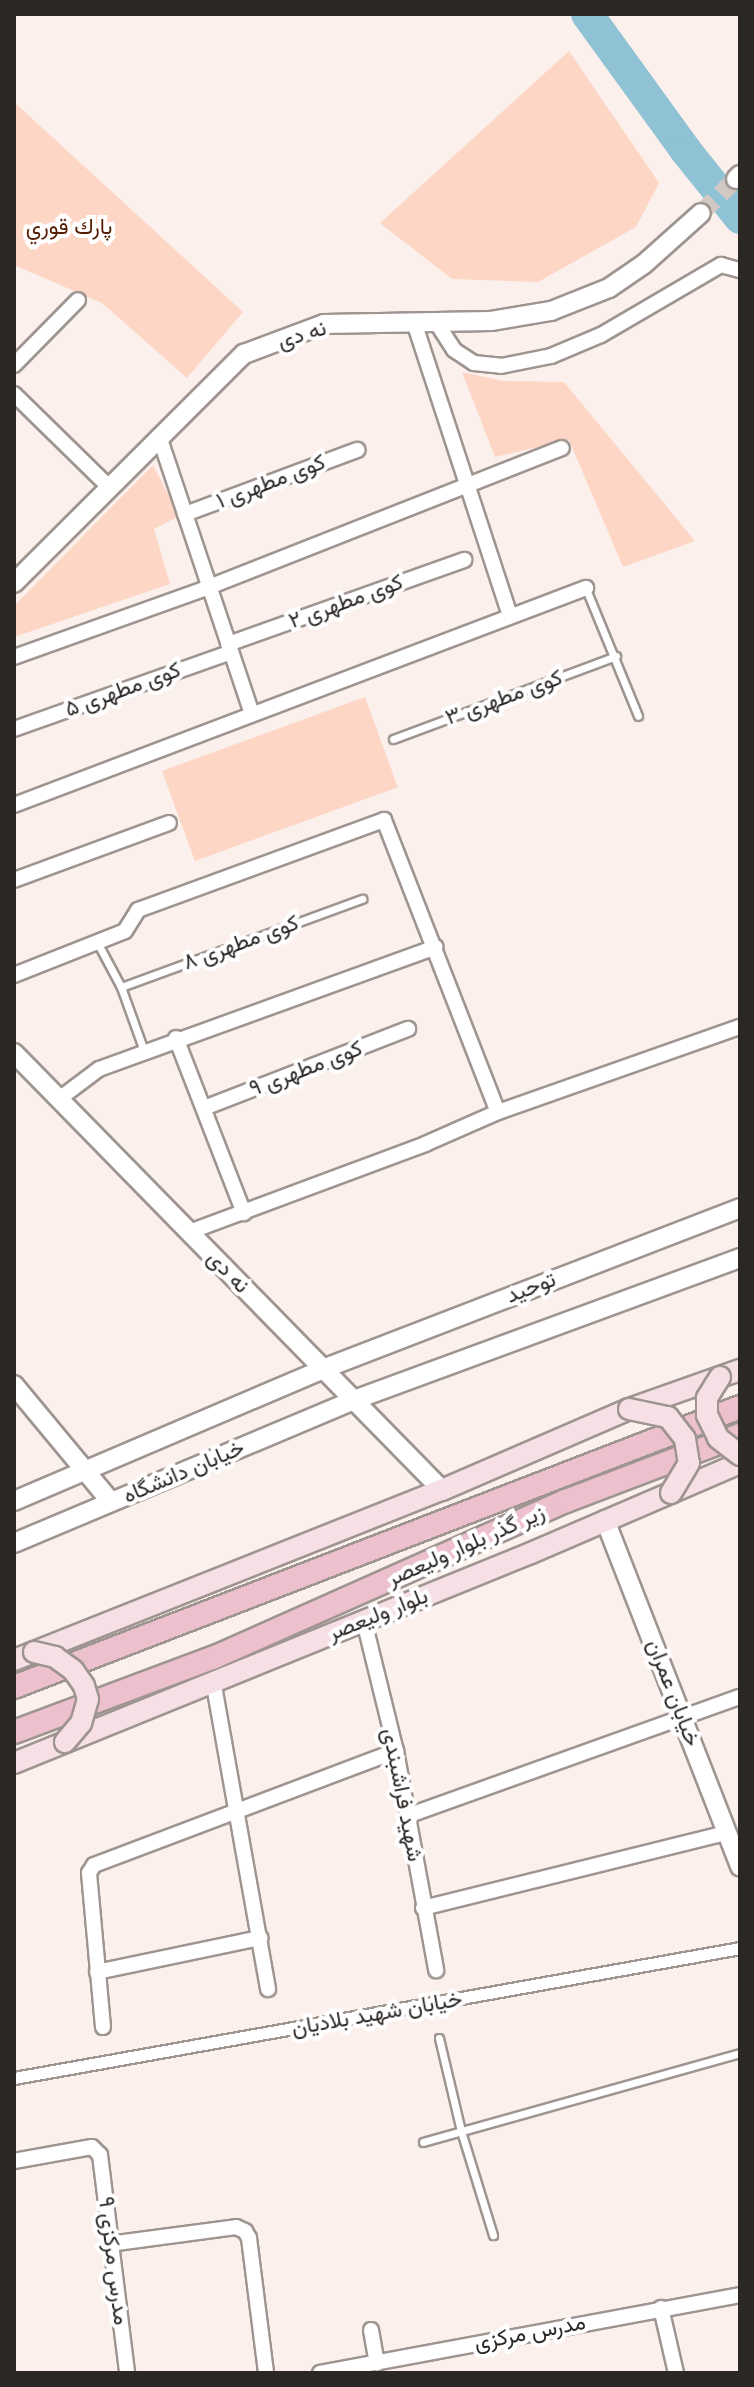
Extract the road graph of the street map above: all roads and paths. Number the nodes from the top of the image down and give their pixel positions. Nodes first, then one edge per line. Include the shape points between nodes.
1 (701, 213) tunnel mouth
2 (740, 270) edge
3 (78, 300) dead end
4 (414, 322) junction
5 (436, 322) junction
6 (14, 365) edge
7 (14, 394) edge
8 (159, 436) junction
9 (562, 448) dead end
10 (357, 450) dead end
11 (468, 484) junction
12 (109, 487) junction
13 (185, 514) junction
14 (464, 560) dead end
15 (14, 583) edge
16 (209, 587) junction
17 (586, 588) joint
18 (510, 616) junction
19 (230, 648) junction
20 (616, 656) junction
21 (14, 657) edge
22 (252, 714) junction
23 (638, 716) dead end
24 (14, 729) edge
25 (393, 739) dead end
26 (14, 805) edge
27 (169, 823) dead end
28 (14, 880) edge
29 (362, 899) dead end
30 (97, 942) junction
31 (436, 947) junction
32 (14, 975) edge
33 (121, 987) junction
34 (740, 1027) edge
35 (408, 1029) dead end
36 (176, 1038) junction
37 (144, 1051) junction
38 (14, 1053) edge
39 (59, 1099) junction
40 (204, 1108) junction
41 (498, 1112) junction
42 (740, 1208) edge
43 (244, 1213) junction
44 (189, 1232) junction
45 (740, 1258) edge
46 (323, 1369) junction
47 (740, 1370) edge
48 (720, 1377) junction
49 (14, 1385) edge
50 (354, 1400) junction
51 (740, 1407) edge
52 (629, 1409) junction
53 (740, 1435) edge
54 (739, 1464) edge
55 (88, 1472) junction
56 (442, 1490) junction
57 (671, 1493) junction
58 (14, 1501) edge
59 (111, 1502) junction
60 (605, 1520) junction
61 (14, 1543) edge
62 (364, 1621) junction
63 (34, 1652) junction
64 (14, 1660) edge
65 (213, 1680) junction
66 (14, 1687) edge
67 (740, 1697) edge
68 (683, 1719) junction
69 (14, 1732) edge
70 (65, 1742) junction
71 (396, 1751) junction
72 (14, 1763) edge
73 (239, 1809) junction
74 (407, 1816) junction
75 (727, 1833) junction
76 (740, 1867) edge
77 (423, 1908) junction
78 (260, 1938) junction
79 (740, 1948) edge
80 (436, 1970) dead end
81 (97, 1972) junction
82 (268, 1989) dead end
83 (103, 2027) dead end
84 (439, 2038) dead end
85 (740, 2053) edge
86 (14, 2078) edge
87 (461, 2131) junction
88 (423, 2142) dead end
89 (14, 2161) edge
90 (493, 2235) dead end
91 (109, 2244) junction
92 (740, 2295) edge
93 (661, 2308) junction
94 (371, 2330) dead end
95 (377, 2363) junction
96 (344, 2371) edge
97 (127, 2373) edge
98 (266, 2373) edge
99 (320, 2373) edge
100 (676, 2373) edge

1 - 5 street, نه دی via 609,288 551,311 491,321
2 - 5 street via 721,265 601,335 551,356 501,366 474,363 454,350
3 - 6 street
4 - 5 street, نه دی
4 - 8 street, نه دی via 324,324 244,354
4 - 11 street
7 - 12 street
8 - 12 street, نه دی
8 - 13 street
9 - 11 street
10 - 13 street, کوی مطهری ۱
11 - 16 street
11 - 18 street
12 - 15 street, نه دی
13 - 16 street
14 - 19 street, کوی مطهری ۲
16 - 19 street
16 - 21 street
17 - 18 street
17 - 20 lane
18 - 22 street
19 - 22 street
19 - 24 street, کوی مطهری ۵
20 - 23 lane
20 - 25 lane, کوی مطهری ۳
22 - 26 street
27 - 28 street
29 - 33 lane, کوی مطهری ۸
30 - 31 street via 125,931 138,910 384,820
30 - 32 street
30 - 33 lane
31 - 36 street
31 - 41 street
33 - 37 lane
34 - 41 street
35 - 40 street, کوی مطهری ۹
36 - 37 street
36 - 40 street
37 - 39 street via 99,1069
38 - 39 street, نه دی
39 - 44 street, نه دی
40 - 43 street
41 - 43 street
42 - 46 street, توحید
43 - 44 street
44 - 46 street, نه دی
45 - 50 street, توحید
46 - 50 street, نه دی
46 - 55 street, خیابان دانشگاه
47 - 48 main road
48 - 52 main road
48 - 54 main road, bridge via 707,1398 707,1415
49 - 55 street
50 - 56 street, نه دی
50 - 59 street, خیابان دانشگاه
51 - 66 main road
52 - 56 main road
52 - 57 main road, bridge via 668,1417 685,1439 689,1463
53 - 69 main road, زیر گذر بلوار ولیعصر via 552,1507 215,1657
54 - 57 main road, بلوار ولیعصر
55 - 58 street, خیابان دانشگاه
55 - 59 street
56 - 63 main road
57 - 60 main road, بلوار ولیعصر
59 - 61 street, خیابان دانشگاه
60 - 62 main road, بلوار ولیعصر
60 - 68 street, خیابان عمران
62 - 65 main road, بلوار ولیعصر
62 - 71 street, شهید فراشبندی
63 - 64 main road
63 - 70 main road, bridge via 55,1657 84,1686 88,1699 81,1723
65 - 70 main road, بلوار ولیعصر
65 - 73 street
67 - 68 street
68 - 74 street
68 - 75 street, خیابان عمران
70 - 72 main road, بلوار ولیعصر
71 - 73 street
71 - 74 street, شهید فراشبندی
73 - 78 street
73 - 81 street via 91,1869
74 - 77 street, شهید فراشبندی
75 - 76 street, خیابان عمران
75 - 77 street
77 - 80 street, شهید فراشبندی
78 - 81 street
78 - 82 street
79 - 86 street, خیابان شهید بلادیان
81 - 83 street
84 - 87 lane
85 - 87 lane
87 - 88 lane
87 - 90 lane
89 - 91 street, مدرس مرکزی ۹ via 96,2150
91 - 97 street, مدرس مرکزی ۹
91 - 98 street via 236,2227 245,2231
92 - 93 street, مدرس مرکزی
93 - 95 street, مدرس مرکزی
93 - 100 street
94 - 95 street
95 - 96 street, مدرس مرکزی
96 - 99 street, مدرس مرکزی

